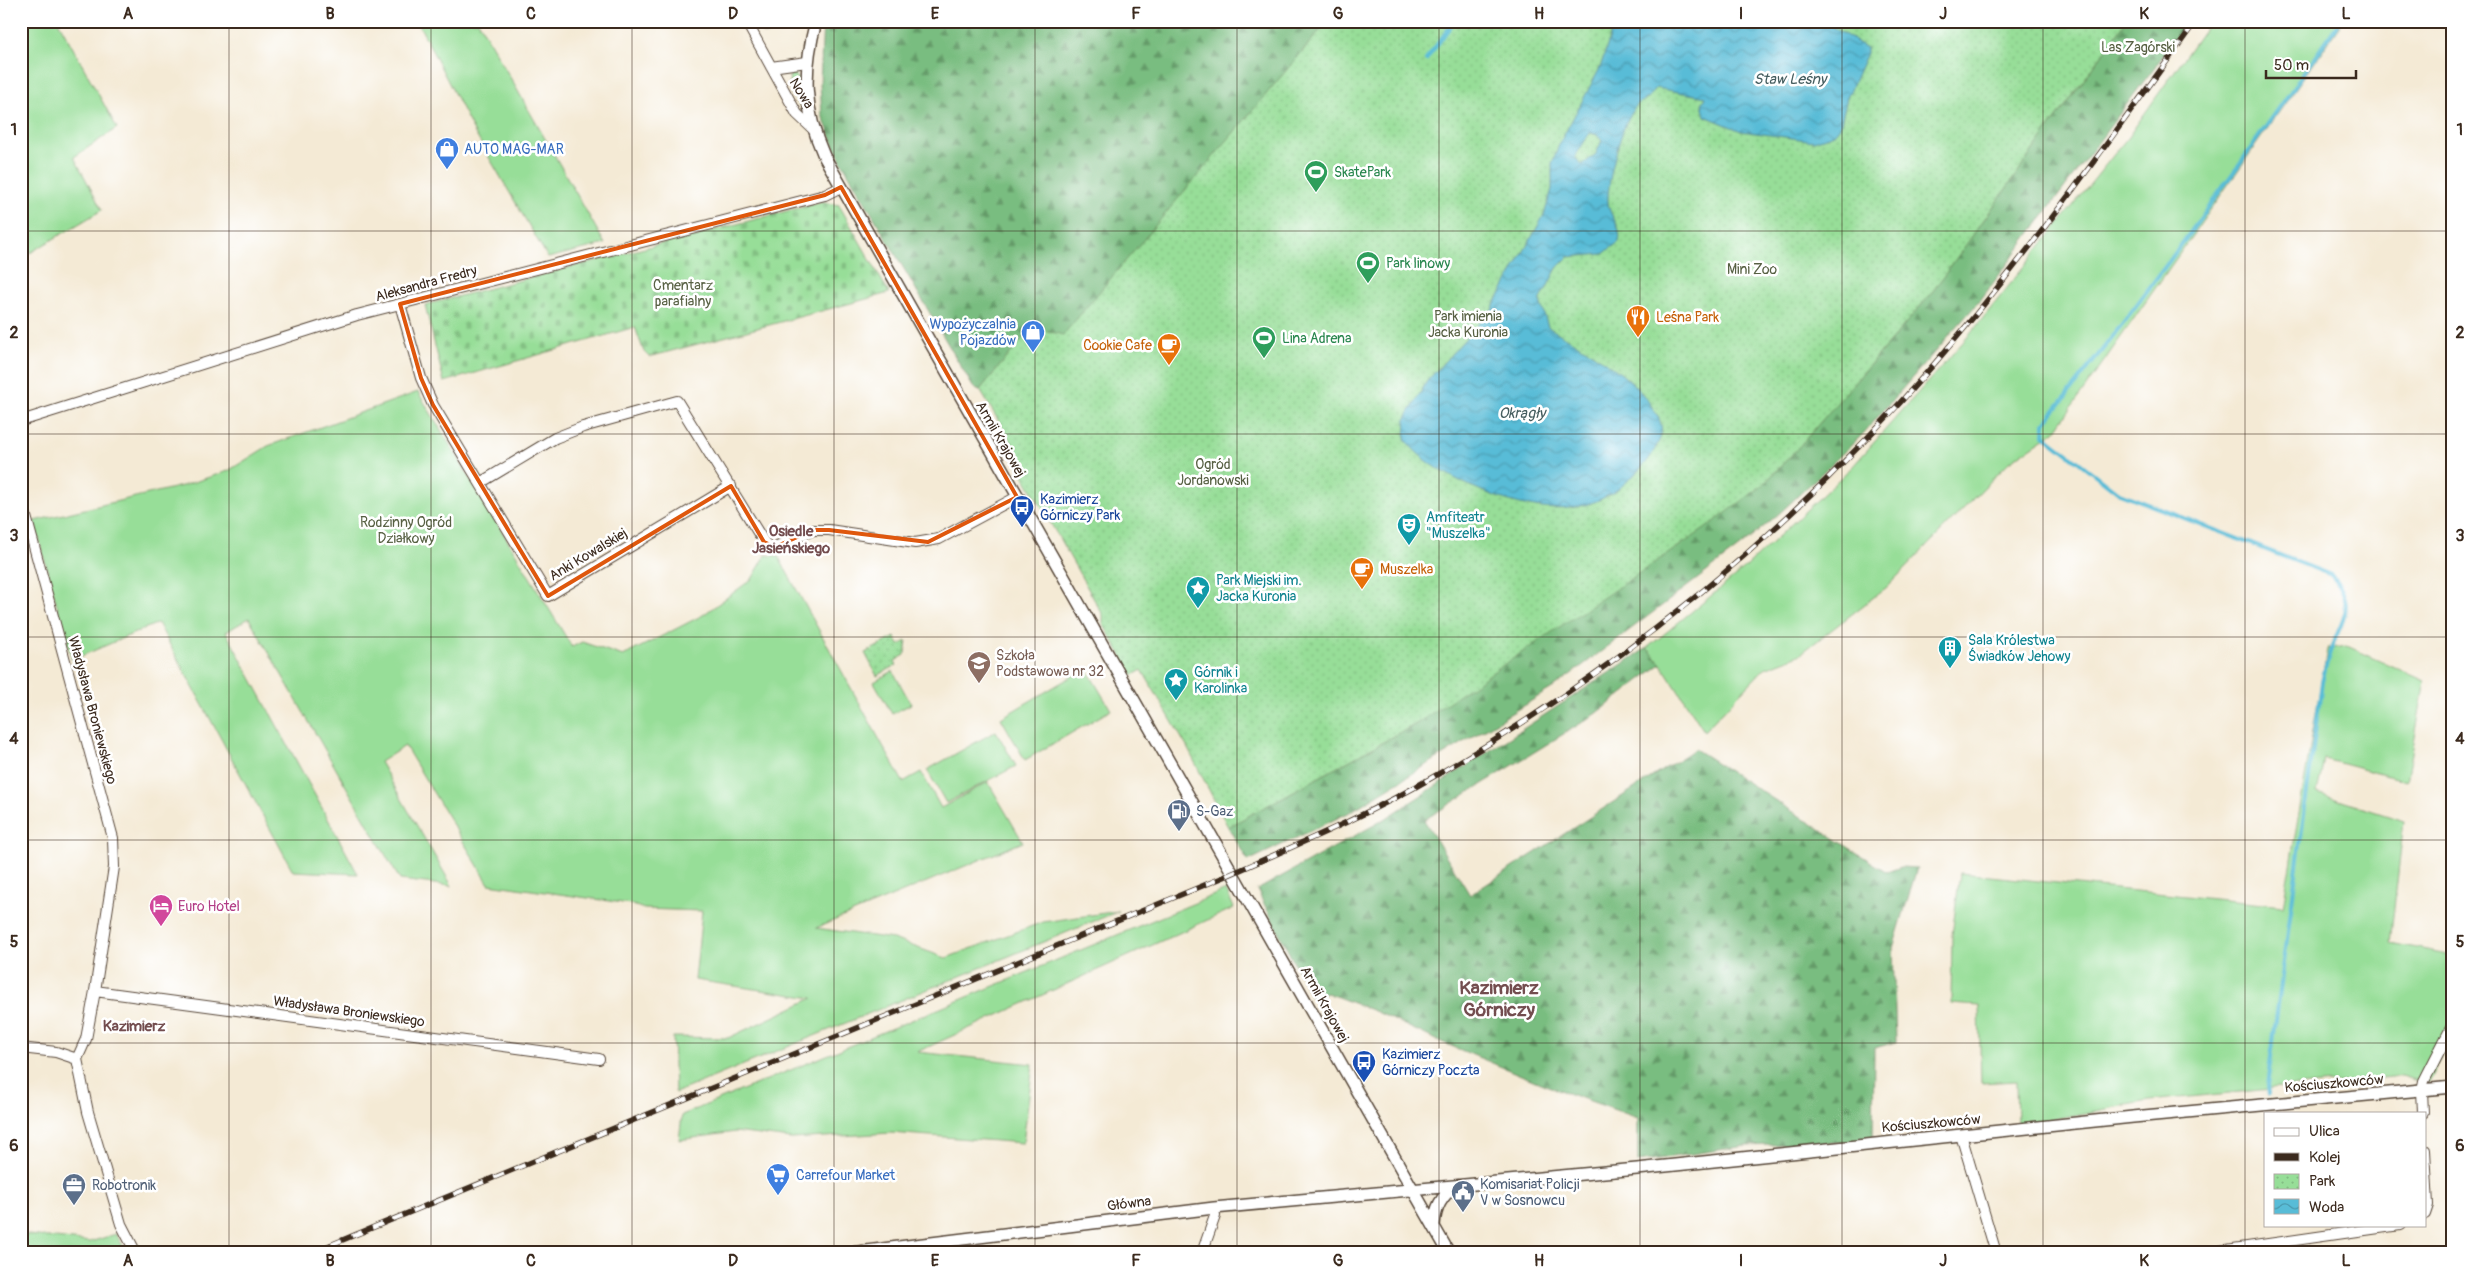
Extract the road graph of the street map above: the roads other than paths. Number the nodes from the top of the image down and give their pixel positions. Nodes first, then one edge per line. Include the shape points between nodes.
1 (746, 21) edge
2 (816, 21) edge
3 (807, 62) junction
4 (771, 67) junction
5 (814, 130) junction
6 (841, 187) junction
7 (400, 304) junction
8 (21, 421) edge
9 (480, 484) junction
10 (731, 486) junction
11 (1017, 497) junction
12 (21, 498) edge
13 (95, 991) junction
14 (2453, 1024) edge
15 (21, 1048) edge
16 (76, 1058) junction
17 (599, 1059) dead end
18 (2453, 1087) edge
19 (2422, 1090) junction
20 (2423, 1112) edge
21 (1961, 1136) junction
22 (2426, 1168) edge
23 (1458, 1185) junction
24 (1413, 1189) junction
25 (1214, 1208) junction
26 (2426, 1211) edge
27 (1434, 1226) junction
28 (2393, 1226) edge
29 (136, 1253) edge
30 (850, 1253) edge
31 (1202, 1253) edge
32 (1449, 1253) edge
33 (1996, 1253) edge
34 (2205, 1253) edge

1 - 4 street, Nowa
2 - 3 street, Armii Krajowej
3 - 4 street, Nowa
3 - 5 street, Armii Krajowej via 806,92
4 - 5 street, Nowa via 797,114
5 - 6 street, Armii Krajowej
6 - 7 street, Aleksandra Fredry via 825,195
6 - 11 street, Armii Krajowej
7 - 8 street, Aleksandra Fredry
7 - 9 street, Anki Kowalskiej via 421,378
9 - 10 street via 555,438 678,400
9 - 10 street, Anki Kowalskiej via 548,596
10 - 11 street via 764,542 775,547 813,530 928,542
11 - 24 street, Armii Krajowej
12 - 13 street, Władysława Broniewskiego via 112,838 114,867
13 - 16 street, Władysława Broniewskiego via 86,1039
13 - 17 street, Władysława Broniewskiego
14 - 19 street
15 - 16 street
16 - 29 street via 88,1112 121,1224
18 - 19 street, Kościuszkowców
19 - 20 street
19 - 21 street, Kościuszkowców
21 - 23 street, Kościuszkowców
21 - 33 street
22 - 26 street
23 - 24 street, Kościuszkowców
23 - 27 street via 1438,1205
24 - 25 street, Główna
24 - 27 street, Armii Krajowej
25 - 30 street, Główna
25 - 31 street via 1212,1227
27 - 32 street, Armii Krajowej
28 - 34 street

